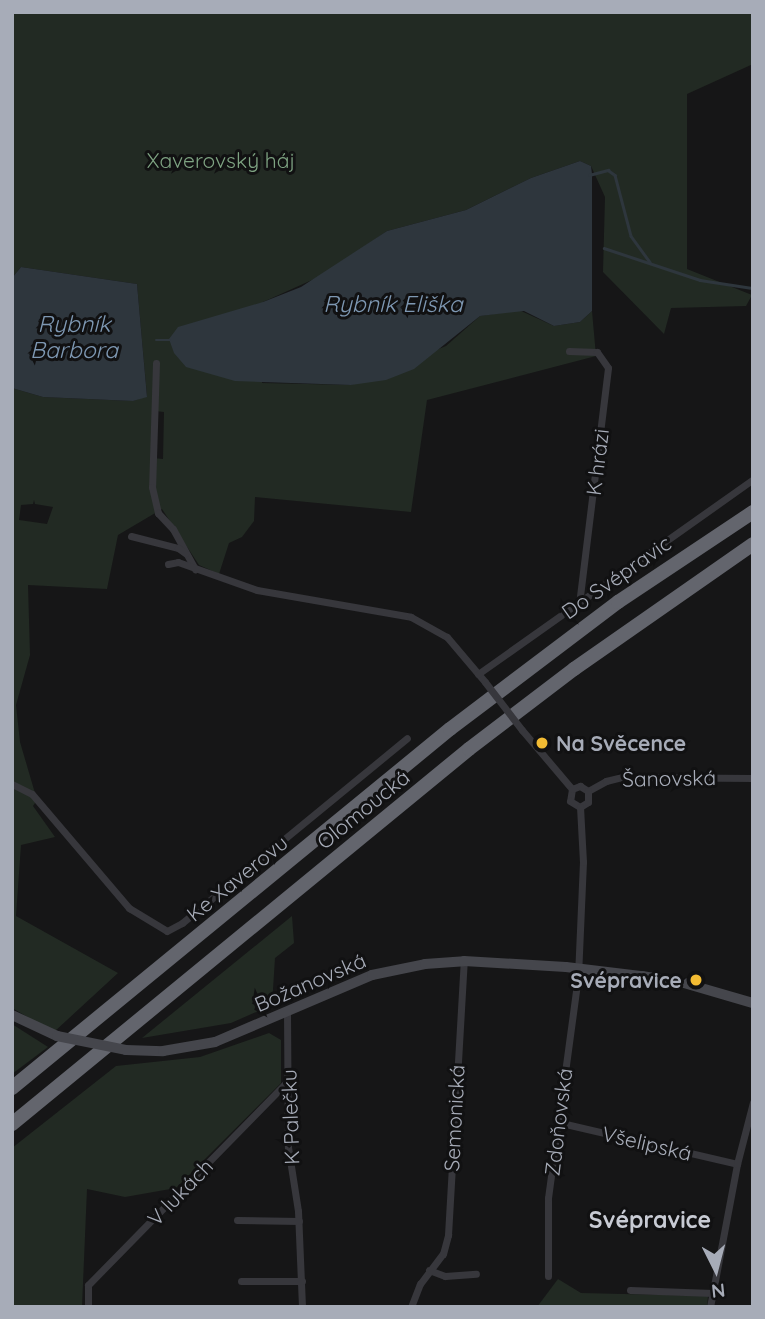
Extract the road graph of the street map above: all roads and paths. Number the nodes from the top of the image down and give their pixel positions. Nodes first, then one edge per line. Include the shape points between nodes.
1 (569, 351) dead end
2 (156, 363) dead end
3 (753, 479) edge
4 (753, 512) edge
5 (131, 536) dead end
6 (753, 544) edge
7 (188, 555) junction
8 (168, 564) dead end
9 (196, 569) junction
10 (579, 603) junction
11 (478, 674) junction
12 (407, 738) dead end
13 (753, 778) edge
14 (12, 784) edge
15 (572, 789) junction
16 (588, 792) junction
17 (580, 807) junction
18 (464, 961) junction
19 (577, 968) junction
20 (753, 1003) edge
21 (287, 1012) junction
22 (12, 1015) edge
23 (286, 1083) junction
24 (12, 1088) edge
25 (753, 1102) edge
26 (557, 1122) junction
27 (12, 1124) edge
28 (737, 1164) junction
29 (237, 1220) dead end
30 (299, 1221) junction
31 (429, 1270) junction
32 (476, 1273) dead end
33 (548, 1276) dead end
34 (241, 1281) dead end
35 (302, 1281) junction
36 (630, 1290) dead end
37 (713, 1293) junction
38 (88, 1307) edge
39 (302, 1307) edge
40 (411, 1307) edge
41 (710, 1307) edge

1 - 10 street, K hrázi via 597,352 608,368
2 - 7 street via 152,487 158,513
3 - 10 street, Do Svépravic
4 - 24 highway, Olomoucká via 618,602 450,729
5 - 7 street
6 - 27 highway, Olomoucká via 574,668 479,741
7 - 9 street
8 - 9 street via 173,561
9 - 11 street via 257,590 411,617 447,637
10 - 11 street, Do Svépravic
11 - 15 street, bridge
12 - 14 street, Ke Xaverovu via 167,931 129,908 32,794
13 - 16 street, Šanovská via 622,776
15 - 16 street via 580,786
15 - 17 street via 570,801
16 - 17 street via 588,802
17 - 19 street, Zdoňovská via 583,862
18 - 19 street, Božanovská
18 - 21 street, Božanovská via 372,975
18 - 31 street, Semonická via 448,1235 443,1254
19 - 20 street, Božanovská via 684,983
19 - 26 street, Zdoňovská
21 - 22 street, Božanovská, bridge via 238,1034 163,1051 126,1051 57,1036
21 - 23 street, K Palečku
23 - 30 street, K Palečku via 288,1147
23 - 38 street, V lukách via 88,1285
25 - 28 street
26 - 28 street, Všelipská
26 - 33 street, Zdoňovská via 548,1198
28 - 37 street
29 - 30 street
30 - 35 street, K Palečku
31 - 32 street via 445,1276
31 - 40 street, Semonická
34 - 35 street
35 - 39 street, K Palečku
36 - 37 street
37 - 41 street

